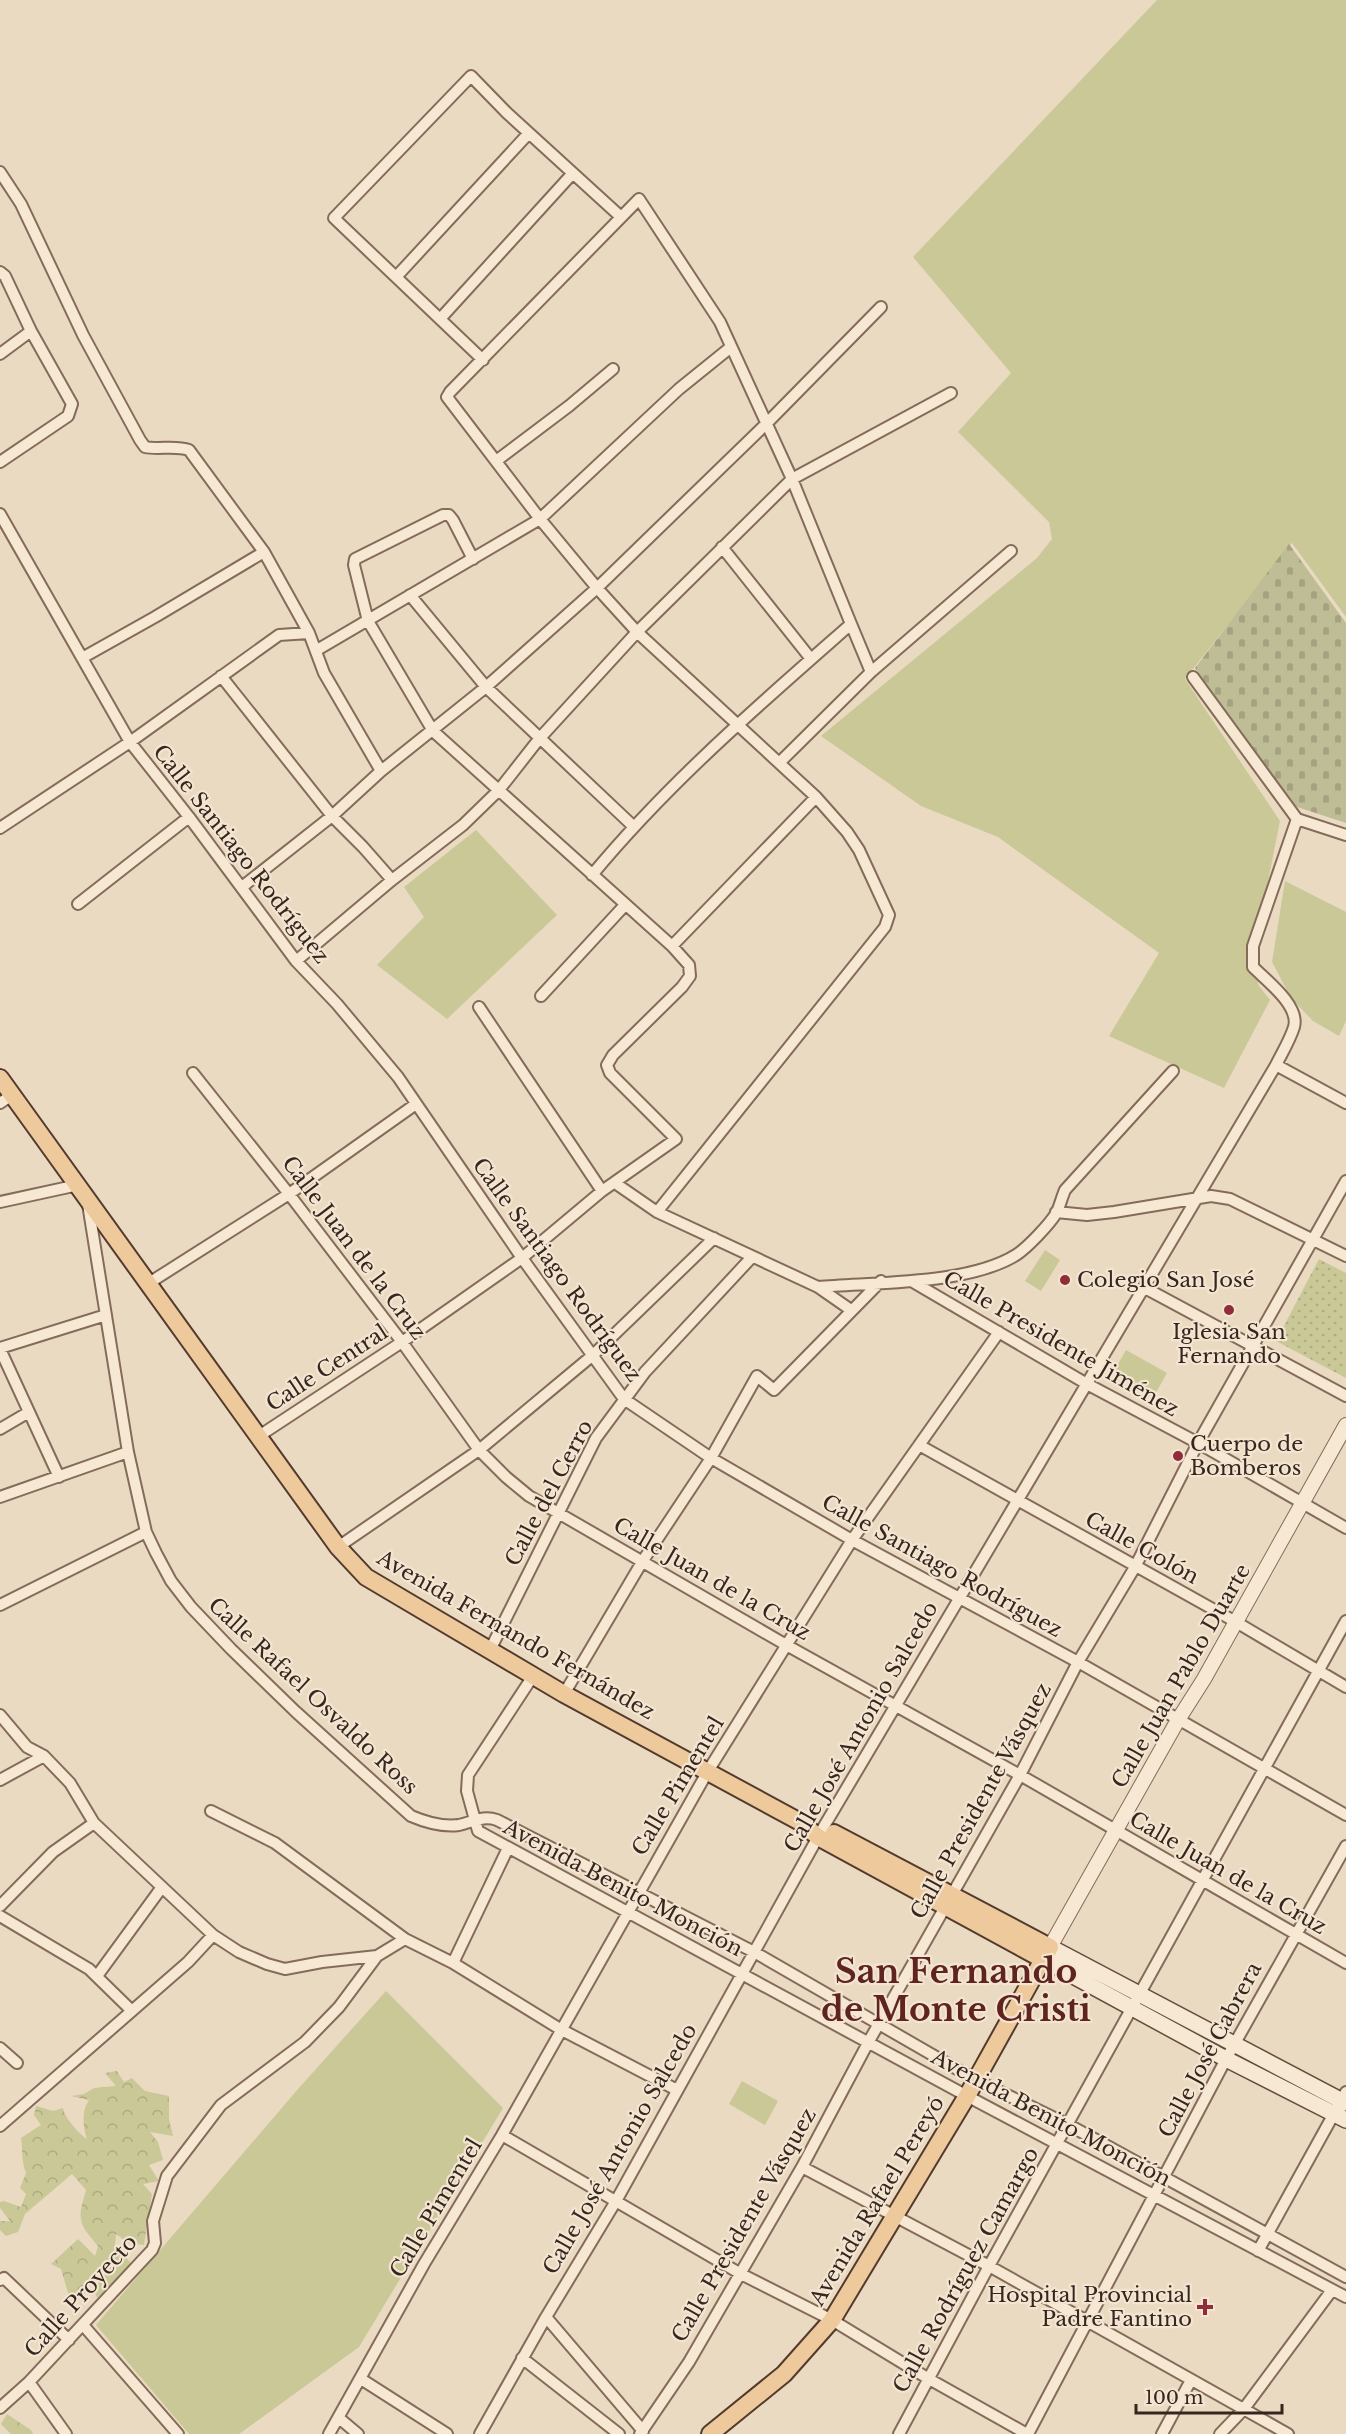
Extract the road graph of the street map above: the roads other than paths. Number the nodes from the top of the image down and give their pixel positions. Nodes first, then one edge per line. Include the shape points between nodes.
1 (529, 133) junction
2 (0, 172) edge
3 (573, 173) junction
4 (621, 217) junction
5 (0, 272) edge
6 (396, 276) junction
7 (881, 307) dead end
8 (440, 319) junction
9 (31, 331) junction
10 (731, 347) junction
11 (0, 354) edge
12 (483, 360) junction
13 (613, 369) dead end
14 (951, 393) dead end
15 (766, 424) junction
16 (496, 461) junction
17 (0, 462) edge
18 (792, 479) junction
19 (0, 513) edge
20 (540, 519) junction
21 (722, 547) junction
22 (1011, 551) dead end
23 (264, 552) junction
24 (473, 559) junction
25 (597, 588) junction
26 (411, 595) junction
27 (368, 621) junction
28 (851, 624) junction
29 (637, 632) junction
30 (309, 633) junction
31 (317, 650) junction
32 (82, 658) junction
33 (811, 659) junction
34 (871, 672) junction
35 (220, 676) junction
36 (1193, 677) dead end
37 (486, 687) junction
38 (736, 724) junction
39 (433, 731) junction
40 (539, 739) junction
41 (130, 742) junction
42 (780, 762) junction
43 (381, 771) junction
44 (500, 790) junction
45 (816, 797) junction
46 (332, 816) junction
47 (189, 817) junction
48 (1297, 819) junction
49 (633, 826) junction
50 (0, 828) edge
51 (1346, 835) edge
52 (592, 875) junction
53 (392, 880) junction
54 (242, 887) junction
55 (78, 904) dead end
56 (625, 905) junction
57 (672, 946) junction
58 (296, 961) junction
59 (541, 996) dead end
60 (479, 1007) dead end
61 (1276, 1065) junction
62 (1173, 1071) dead end
63 (193, 1074) dead end
64 (0, 1078) edge
65 (6, 1099) edge
66 (1346, 1103) edge
67 (416, 1104) junction
68 (1346, 1181) edge
69 (615, 1183) junction
70 (82, 1191) junction
71 (602, 1191) junction
72 (289, 1194) junction
73 (1198, 1200) junction
74 (0, 1202) edge
75 (657, 1212) junction
76 (1056, 1212) junction
77 (714, 1238) junction
78 (1313, 1240) junction
79 (1346, 1256) edge
80 (752, 1257) junction
81 (522, 1258) junction
82 (881, 1281) junction
83 (913, 1282) junction
84 (149, 1283) junction
85 (855, 1284) junction
86 (818, 1287) junction
87 (1145, 1288) junction
88 (860, 1301) junction
89 (851, 1310) junction
90 (106, 1315) junction
91 (999, 1332) junction
92 (402, 1342) junction
93 (1253, 1347) junction
94 (0, 1348) edge
95 (593, 1354) junction
96 (1087, 1384) junction
97 (1346, 1396) edge
98 (624, 1399) junction
99 (29, 1413) junction
100 (1346, 1425) edge
101 (0, 1429) edge
102 (259, 1436) junction
103 (1198, 1443) junction
104 (919, 1445) junction
105 (479, 1450) junction
106 (128, 1452) junction
107 (711, 1458) junction
108 (58, 1477) junction
109 (0, 1497) edge
110 (1018, 1500) junction
111 (1301, 1504) junction
112 (559, 1514) junction
113 (1346, 1528) edge
114 (146, 1532) junction
115 (852, 1540) junction
116 (338, 1547) junction
117 (642, 1562) junction
118 (1135, 1567) junction
119 (958, 1599) junction
120 (0, 1605) edge
121 (1346, 1621) edge
122 (1236, 1622) junction
123 (788, 1646) junction
124 (490, 1650) junction
125 (1078, 1662) junction
126 (1318, 1672) junction
127 (533, 1676) junction
128 (1346, 1687) edge
129 (564, 1694) junction
130 (896, 1706) junction
131 (0, 1715) edge
132 (1178, 1720) junction
133 (44, 1756) junction
134 (1263, 1767) junction
135 (708, 1771) junction
136 (1020, 1775) junction
137 (0, 1780) edge
138 (211, 1811) dead end
139 (1346, 1815) edge
140 (94, 1822) junction
141 (474, 1822) junction
142 (1117, 1831) junction
143 (821, 1833) junction
144 (1346, 1846) edge
145 (508, 1848) junction
146 (1201, 1880) junction
147 (162, 1887) junction
148 (637, 1893) junction
149 (950, 1901) junction
150 (0, 1906) edge
151 (628, 1911) junction
152 (0, 1916) edge
153 (213, 1935) junction
154 (1295, 1936) junction
155 (405, 1939) junction
156 (753, 1952) junction
157 (1046, 1953) junction
158 (377, 1956) junction
159 (453, 1963) junction
160 (1346, 1963) edge
161 (741, 1974) junction
162 (97, 1976) junction
163 (1135, 2001) junction
164 (132, 2011) junction
165 (880, 2024) junction
166 (560, 2029) junction
167 (870, 2041) junction
168 (1234, 2043) junction
169 (0, 2048) edge
170 (1226, 2059) junction
171 (17, 2063) dead end
172 (976, 2080) junction
173 (677, 2090) junction
174 (967, 2096) junction
175 (1343, 2106) edge
176 (1067, 2124) junction
177 (0, 2126) edge
178 (502, 2135) junction
179 (1057, 2142) junction
180 (802, 2167) junction
181 (1164, 2177) junction
182 (1155, 2196) junction
183 (616, 2202) junction
184 (896, 2216) junction
185 (1268, 2234) junction
186 (1258, 2251) junction
187 (989, 2266) junction
188 (741, 2274) junction
189 (1346, 2277) edge
190 (0, 2280) edge
191 (1332, 2290) junction
192 (1346, 2297) edge
193 (546, 2317) junction
194 (832, 2320) junction
195 (1087, 2322) junction
196 (83, 2325) junction
197 (69, 2340) junction
198 (522, 2358) junction
199 (361, 2379) junction
200 (928, 2379) junction
201 (1191, 2380) junction
202 (29, 2382) junction
203 (0, 2408) edge
204 (1243, 2410) junction
205 (339, 2418) junction
206 (641, 2432) edge
207 (66, 2434) edge
208 (178, 2434) edge
209 (329, 2434) edge
210 (358, 2434) edge
211 (447, 2434) edge
212 (480, 2434) edge
213 (619, 2434) edge
214 (710, 2434) edge
215 (899, 2434) edge
216 (1028, 2434) edge
217 (1162, 2434) edge
218 (1220, 2434) edge
219 (1288, 2434) edge

1 - 3 street
1 - 6 street
1 - 6 street via 471,76 334,218
2 - 23 street via 21,204 83,335 140,440 145,447 189,450
3 - 4 street
3 - 8 street
4 - 10 street via 639,199 720,321
4 - 12 street
5 - 9 street
6 - 8 street
7 - 15 street
8 - 12 street
9 - 11 street
9 - 17 street via 72,404 72,411
10 - 15 street
10 - 20 street via 679,389
12 - 16 street via 447,397
13 - 16 street
14 - 18 street
15 - 18 street
15 - 25 street
16 - 20 street
18 - 21 street
18 - 28 street
19 - 32 street, Calle Santiago Rodríguez
20 - 24 street
20 - 25 street
21 - 29 street
21 - 33 street
22 - 34 street
23 - 30 street
23 - 32 street
24 - 26 street
24 - 27 street via 449,515 355,559
25 - 29 street
25 - 37 street
26 - 27 street
26 - 37 street
27 - 31 street
27 - 39 street
28 - 33 street
28 - 34 street
29 - 38 street
29 - 40 street
30 - 31 street
30 - 35 street via 279,635
31 - 43 street via 324,673
32 - 41 street, Calle Santiago Rodríguez
33 - 38 street
34 - 42 street
35 - 41 street
35 - 46 street
36 - 48 street
37 - 39 street
37 - 40 street
38 - 42 street
38 - 49 street
39 - 43 street
39 - 44 street
40 - 44 street
40 - 49 street
41 - 47 street, Calle Santiago Rodríguez
41 - 50 street
42 - 45 street
43 - 46 street
44 - 52 street
44 - 53 street via 463,825
45 - 57 street
45 - 75 street via 859,850 889,915 885,927
46 - 53 street
46 - 54 street
47 - 54 street, Calle Santiago Rodríguez
47 - 55 street
48 - 51 street
48 - 61 street, Calle José Antonio Salcedo via 1253,946 1253,968 1284,998 1294,1014 1295,1025
49 - 52 street
52 - 56 street
53 - 58 street
54 - 58 street, Calle Santiago Rodríguez
56 - 57 street
56 - 59 street
57 - 69 street, Calle Central via 689,965 690,976 606,1065 676,1139
58 - 67 street, Calle Santiago Rodríguez via 368,1038
60 - 71 street
61 - 66 street
61 - 73 street, Calle José Antonio Salcedo
62 - 76 street via 1065,1190
63 - 72 street, Calle Juan de la Cruz
64 - 65 main road, Avenida Fernando Fernández
65 - 70 main road, Avenida Fernando Fernández
67 - 72 street
67 - 81 street, Calle Santiago Rodríguez
68 - 78 street, Calle Presidente Vásquez
69 - 71 street, Calle Central
69 - 75 street
70 - 74 street
70 - 84 main road, Avenida Fernando Fernández
70 - 90 street, Calle Rafael Osvaldo Ross
71 - 81 street, Calle Central
72 - 84 street
72 - 92 street, Calle Juan de la Cruz
73 - 76 street via 1088,1215
73 - 78 street via 1211,1196 1230,1199
73 - 87 street, Calle José Antonio Salcedo
75 - 77 street
76 - 83 street via 1017,1255 973,1271
77 - 80 street
77 - 95 street
78 - 79 street
78 - 93 street, Calle Presidente Vásquez
80 - 86 street
80 - 98 street, Calle del Cerro
81 - 92 street, Calle Central
81 - 95 street, Calle Santiago Rodríguez
82 - 83 street
82 - 85 street
82 - 88 street
83 - 91 street, Calle Presidente Jiménez
84 - 102 main road, Avenida Fernando Fernández
85 - 86 street
85 - 88 street
86 - 89 street
87 - 93 street
87 - 96 street, Calle José Antonio Salcedo
88 - 89 street
89 - 107 street via 774,1389 757,1376
90 - 94 street
90 - 106 street, Calle Rafael Osvaldo Ross
91 - 96 street, Calle Presidente Jiménez
91 - 104 street, Calle Pimentel
92 - 102 street, Calle Central
92 - 105 street, Calle Juan de la Cruz
93 - 97 street
93 - 103 street, Calle Presidente Vásquez
94 - 99 street
95 - 98 street, Calle Santiago Rodríguez
95 - 105 street
96 - 103 street, Calle Presidente Jiménez
96 - 110 street, Calle José Antonio Salcedo
98 - 107 street, Calle Santiago Rodríguez
98 - 112 street, Calle del Cerro via 596,1438
99 - 101 street
99 - 108 street
100 - 111 street, Calle Juan Pablo Duarte
102 - 116 main road, Avenida Fernando Fernández
103 - 111 street, Calle Presidente Jiménez
103 - 118 street, Calle Presidente Vásquez
104 - 110 street, Calle Colón
104 - 115 street, Calle Pimentel
105 - 112 street, Calle Juan de la Cruz via 514,1484
105 - 116 street
106 - 108 street
106 - 114 street, Calle Rafael Osvaldo Ross
107 - 115 street, Calle Santiago Rodríguez
107 - 117 street
108 - 109 street
110 - 118 street, Calle Colón
110 - 119 street, Calle José Antonio Salcedo
111 - 113 street, Calle Presidente Jiménez
111 - 122 street, Calle Juan Pablo Duarte
112 - 117 street, Calle Juan de la Cruz
112 - 124 street, Calle del Cerro
114 - 120 street
114 - 141 street, Calle Rafael Osvaldo Ross via 171,1581 191,1607 296,1712 411,1816 456,1825
115 - 119 street, Calle Santiago Rodríguez
115 - 123 street, Calle Pimentel
116 - 124 main road, Avenida Fernando Fernández via 366,1577
117 - 123 street, Calle Juan de la Cruz
117 - 129 street
118 - 122 street, Calle Colón
118 - 125 street, Calle Presidente Vásquez
119 - 125 street, Calle Santiago Rodríguez
119 - 130 street, Calle José Antonio Salcedo
121 - 126 street, Calle Rodríguez Camargo
122 - 126 street, Calle Colón
122 - 132 street, Calle Juan Pablo Duarte
123 - 130 street, Calle Juan de la Cruz
123 - 135 street, Calle Pimentel
124 - 127 main road, Avenida Fernando Fernández
125 - 132 street, Calle Santiago Rodríguez
125 - 136 street, Calle Presidente Vásquez
126 - 128 street, Calle Colón
126 - 134 street, Calle Rodríguez Camargo
127 - 129 main road, Avenida Fernando Fernández
127 - 141 street via 468,1775 467,1791
129 - 135 main road, Avenida Fernando Fernández
130 - 136 street, Calle Juan de la Cruz
130 - 143 street, Calle José Antonio Salcedo
131 - 133 street via 27,1747
132 - 134 street, Calle Santiago Rodríguez
132 - 142 street, Calle Juan Pablo Duarte
133 - 137 street
133 - 140 street via 70,1783
134 - 139 street, Calle Santiago Rodríguez
134 - 146 street, Calle Rodríguez Camargo
135 - 143 main road, Avenida Fernando Fernández
135 - 148 street, Calle Pimentel
136 - 142 street, Calle Juan de la Cruz
136 - 149 street, Calle Presidente Vásquez
138 - 155 street via 275,1843
140 - 147 street
140 - 150 street via 53,1852
141 - 145 street, Avenida Benito Monción via 478,1831
141 - 148 street, Avenida Benito Monción via 485,1817 497,1820
142 - 146 street, Calle Juan de la Cruz
142 - 157 street, Calle Juan Pablo Duarte
143 - 149 main road, Avenida Fernando Fernández
143 - 156 street, Calle José Antonio Salcedo
144 - 154 street, Calle José Cabrera
145 - 151 street, Avenida Benito Monción
145 - 159 street
146 - 154 street, Calle Juan de la Cruz
146 - 163 street, Calle Rodríguez Camargo
147 - 153 street
147 - 162 street
148 - 151 street, Calle Pimentel
148 - 156 street, Avenida Benito Monción
149 - 157 main road, Avenida Fernando Fernández
149 - 165 street, Calle Presidente Vásquez
151 - 161 street, Avenida Benito Monción
151 - 166 street, Calle Pimentel
152 - 162 street
153 - 158 street via 239,1952 285,1969
153 - 164 street
154 - 160 street, Calle Juan de la Cruz
154 - 168 street, Calle José Cabrera
155 - 158 street, Calle Proyecto
155 - 159 street
156 - 161 street, Calle José Antonio Salcedo
156 - 165 street, Avenida Benito Monción
157 - 163 main road, Avenida Fernando Fernández
157 - 172 main road, Avenida Rafael Pereyó
158 - 196 street, Calle Proyecto via 339,2007 305,2042 221,2105 167,2176 153,2221 152,2250
159 - 166 street
161 - 167 street, Avenida Benito Monción
161 - 173 street, Calle José Antonio Salcedo
162 - 164 street
163 - 168 main road, Avenida Fernando Fernández
163 - 170 main road, Avenida Fernando Fernández
163 - 176 street, Calle Rodríguez Camargo
164 - 177 street
165 - 167 street, Calle Presidente Vásquez
165 - 172 street, Avenida Benito Monción
166 - 173 street
166 - 178 street, Calle Pimentel
167 - 174 street, Avenida Benito Monción
167 - 180 street, Calle Presidente Vásquez
168 - 170 street, Calle José Cabrera
168 - 175 main road, Avenida Fernando Fernández
169 - 171 street
170 - 175 main road, Avenida Fernando Fernández
170 - 181 street, Calle José Cabrera
172 - 174 main road, Avenida Rafael Pereyó
172 - 176 street, Avenida Benito Monción
173 - 183 street, Calle José Antonio Salcedo
174 - 179 street, Avenida Benito Monción
174 - 184 main road, Avenida Rafael Pereyó
175 - 185 street
176 - 179 street, Calle Rodríguez Camargo
176 - 181 street, Avenida Benito Monción
178 - 183 street
178 - 199 street, Calle Pimentel
179 - 182 street, Avenida Benito Monción
179 - 187 street, Calle Rodríguez Camargo
180 - 184 street
180 - 188 street, Calle Presidente Vásquez
181 - 182 street, Calle José Cabrera
181 - 185 street, Avenida Benito Monción
182 - 186 street, Avenida Benito Monción
182 - 195 street, Calle José Cabrera
183 - 188 street
183 - 193 street, Calle José Antonio Salcedo
184 - 187 street
184 - 194 main road, Avenida Rafael Pereyó
185 - 186 street
185 - 189 street, Avenida Benito Monción
186 - 191 street, Avenida Benito Monción
187 - 195 street
187 - 200 street, Calle Rodríguez Camargo
188 - 194 street
188 - 206 street, Calle Presidente Vásquez via 689,2362
190 - 197 street via 4,2278
191 - 192 street, Avenida Benito Monción
191 - 204 street
193 - 198 street, Calle José Antonio Salcedo
193 - 206 street
194 - 200 street
194 - 214 main road, Avenida Rafael Pereyó via 784,2374
195 - 201 street
195 - 216 street, Calle José Cabrera
196 - 197 street, Calle Proyecto
196 - 208 street
197 - 202 street, Calle Proyecto
198 - 212 street, Calle José Antonio Salcedo
198 - 213 street
199 - 205 street, Calle Pimentel
199 - 211 street
200 - 215 street, Calle Rodríguez Camargo
200 - 216 street
201 - 204 street
201 - 217 street
202 - 203 street, Calle Proyecto
202 - 207 street
204 - 218 street
204 - 219 street
205 - 209 street, Calle Pimentel
205 - 210 street

